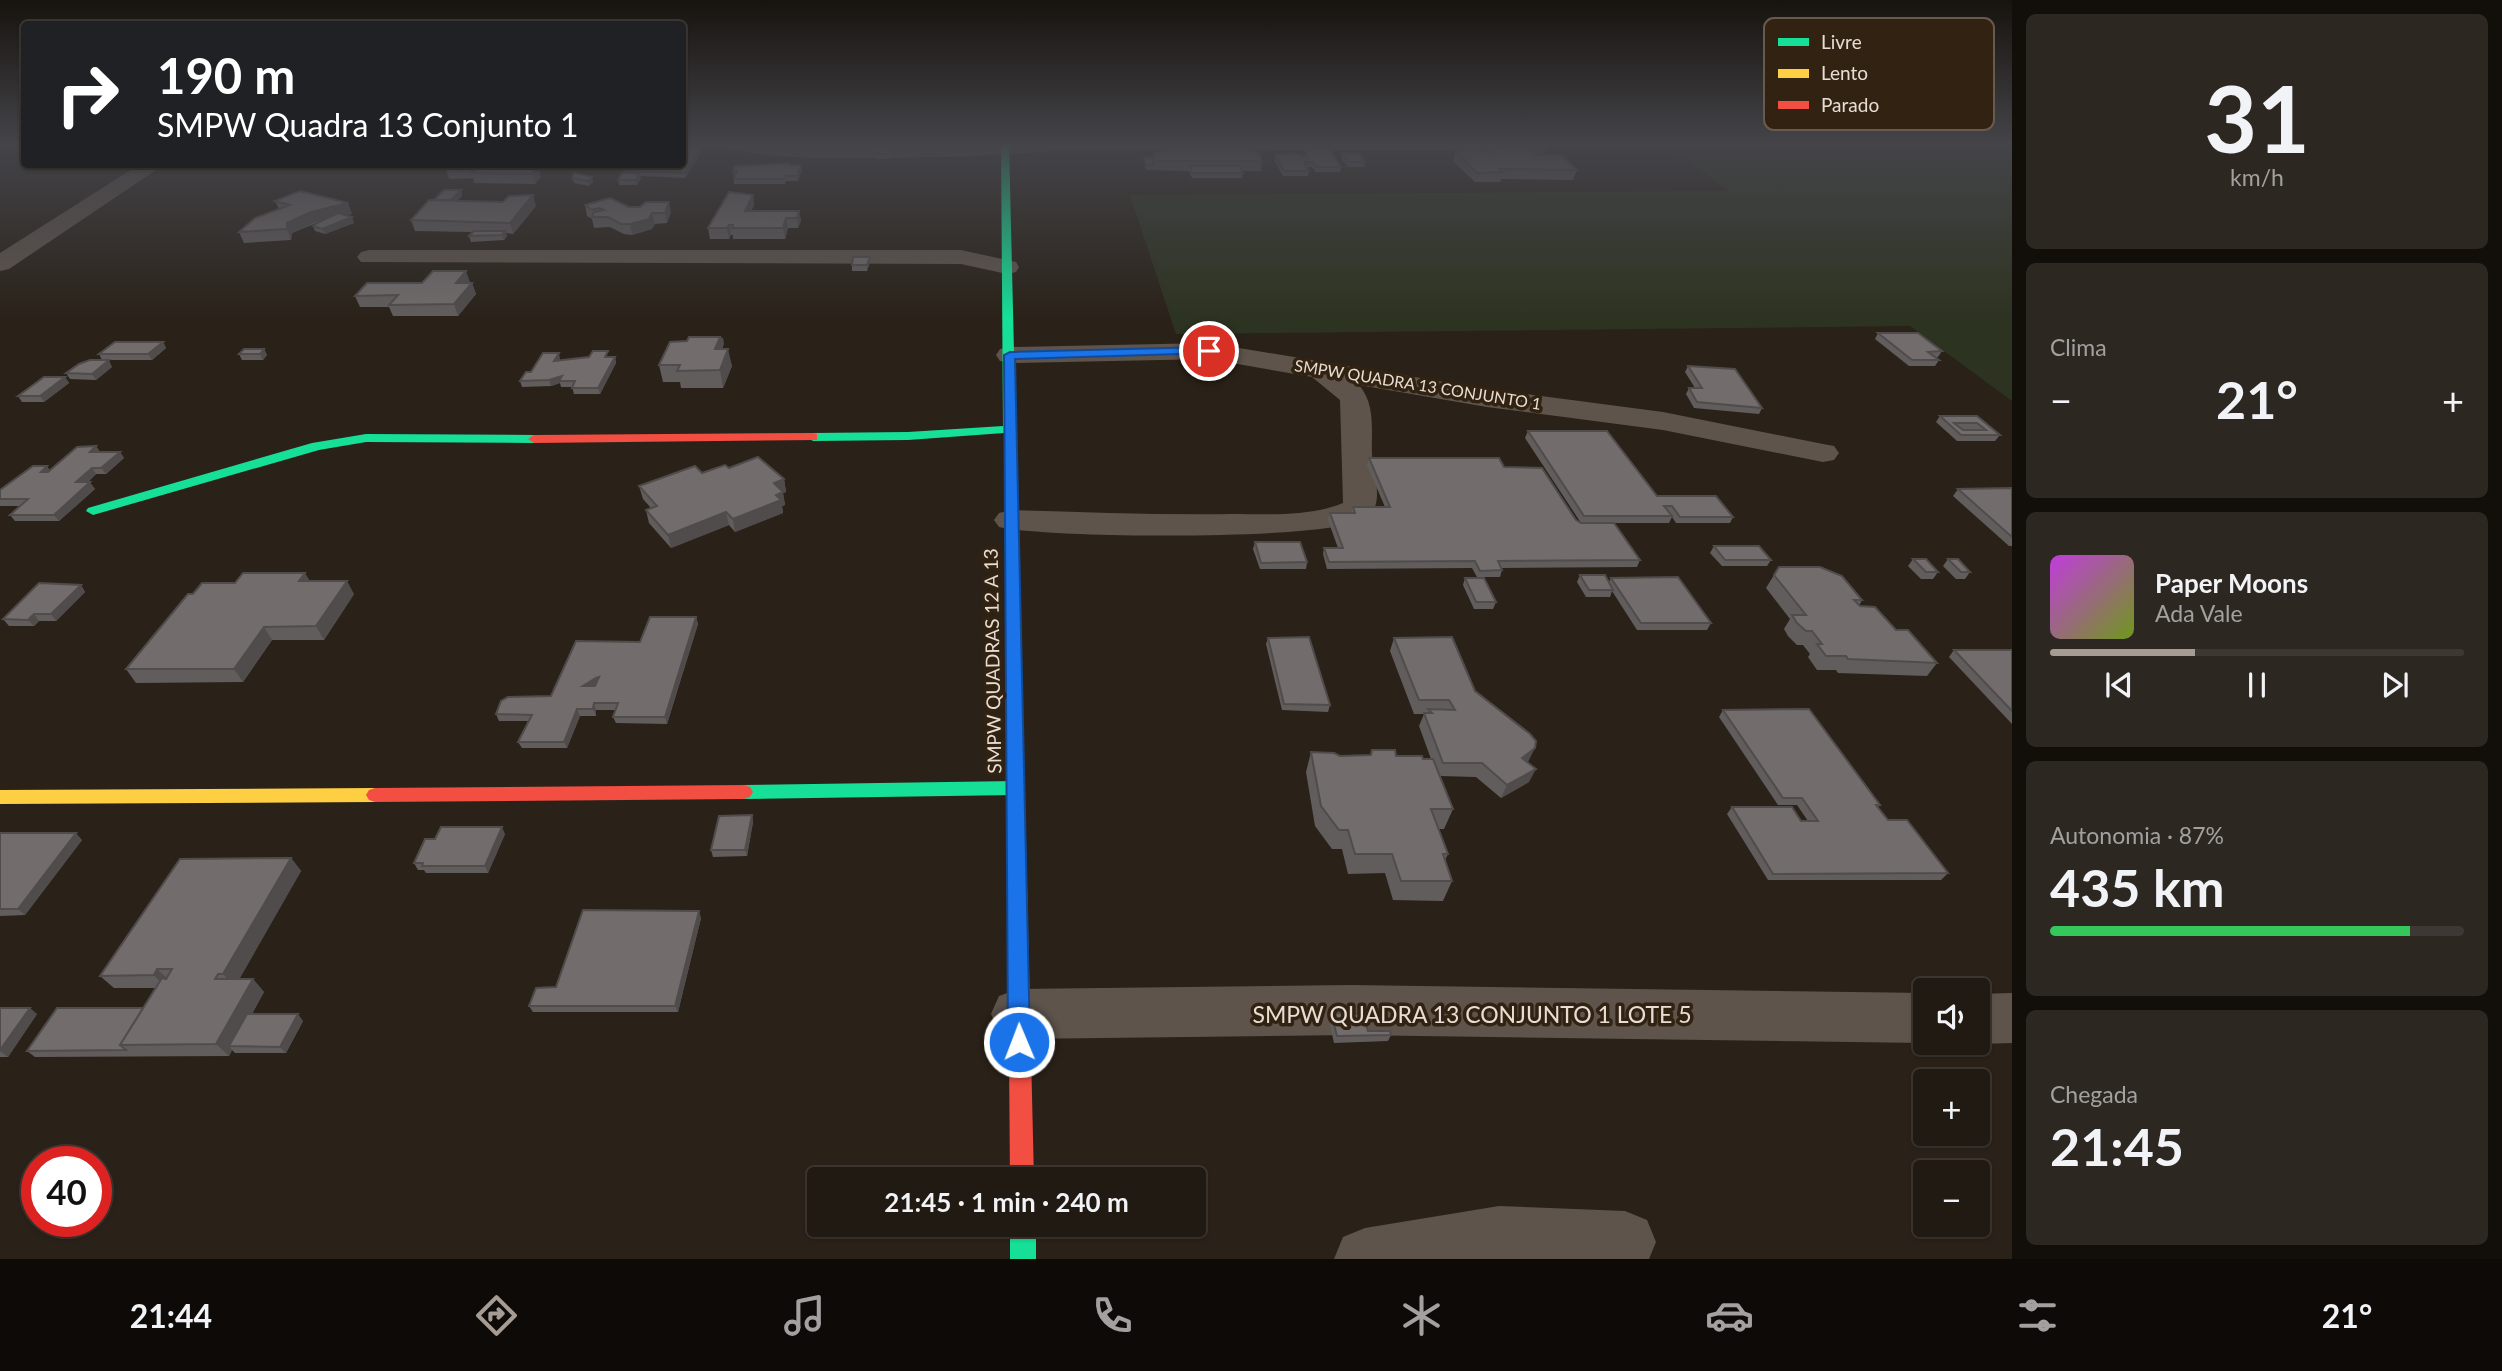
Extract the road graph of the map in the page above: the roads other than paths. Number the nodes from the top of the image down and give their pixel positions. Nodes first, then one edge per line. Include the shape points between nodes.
1 (98, 201) edge
2 (1006, 201) edge
3 (1007, 256) junction
4 (369, 257) dead end
5 (0, 264) edge
6 (1010, 355) junction
7 (1318, 369) junction
8 (1010, 429) junction
9 (1823, 453) dead end
10 (93, 511) dead end
11 (1011, 520) junction
12 (1015, 788) junction
13 (0, 797) edge
14 (1018, 1014) junction
15 (1913, 1018) edge
16 (1990, 1018) edge
17 (2012, 1018) edge
18 (1022, 1167) edge
19 (1023, 1237) edge
20 (1625, 1241) dead end
21 (1023, 1259) edge
22 (1365, 1259) edge

1 - 5 street
2 - 3 street, SMPW QUADRAS 12 A 13
3 - 4 street
3 - 6 street, SMPW QUADRAS 12 A 13
6 - 7 street, SMPW QUADRA 13 CONJUNTO 1 via 1194,350
6 - 8 street, SMPW QUADRAS 12 A 13
7 - 9 street, SMPW QUADRA 13 CONJUNTO 1 via 1676,423
7 - 11 street via 1355,399 1360,500 1351,514 1312,523 1254,525
8 - 10 street via 908,436 366,438 317,446
8 - 11 street, SMPW QUADRAS 12 A 13
11 - 12 street, SMPW QUADRAS 12 A 13
12 - 13 street
12 - 14 street, SMPW QUADRAS 12 A 13
14 - 15 street, SMPW QUADRA 13 CONJUNTO 1 LOTE 5 via 1350,1010
14 - 18 street, SMPW QUADRAS 12 A 13
16 - 17 street
19 - 21 street
20 - 22 street via 1499,1237

